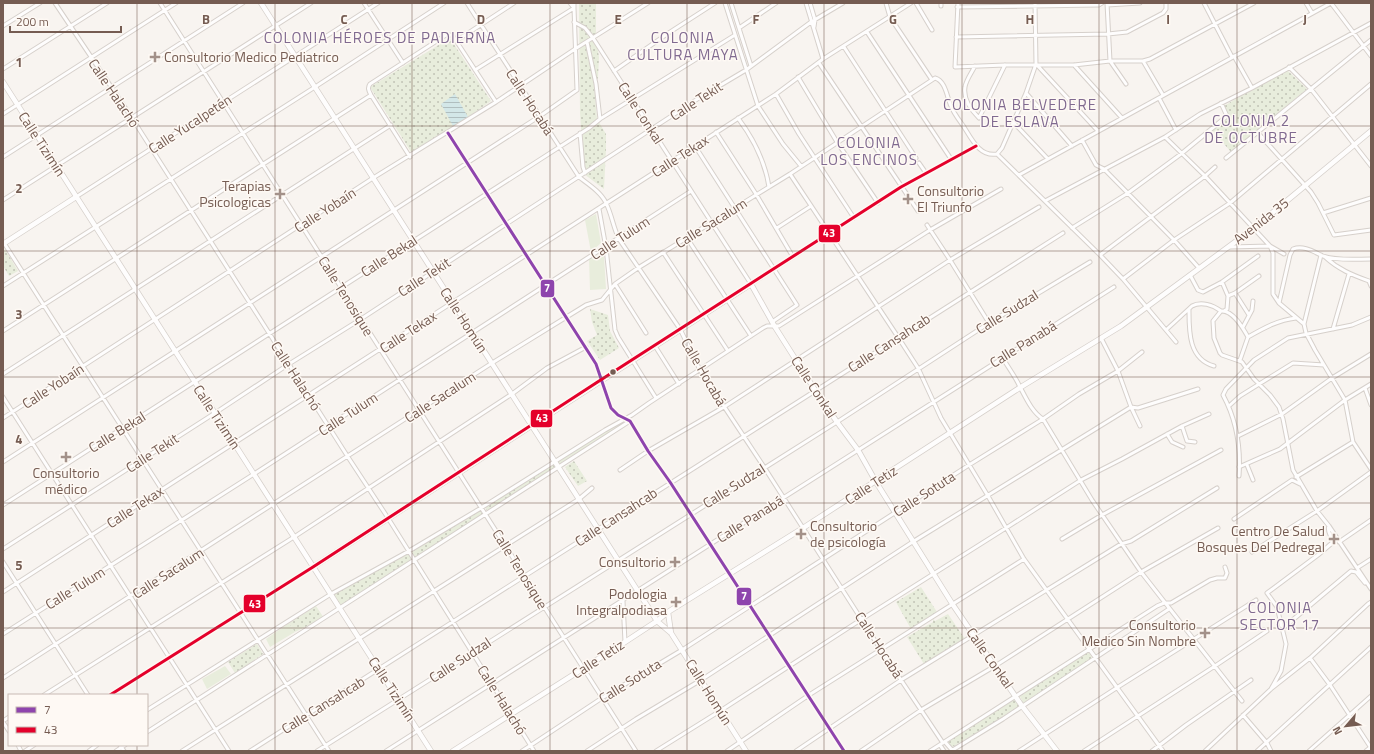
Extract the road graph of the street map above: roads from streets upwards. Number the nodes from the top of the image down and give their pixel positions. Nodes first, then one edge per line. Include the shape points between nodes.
1 (40, 3) edge
2 (55, 3) edge
3 (107, 3) edge
4 (160, 3) edge
5 (176, 3) edge
6 (243, 3) edge
7 (261, 3) edge
8 (311, 3) edge
9 (364, 3) edge
10 (378, 3) edge
11 (444, 3) edge
12 (467, 3) edge
13 (514, 3) edge
14 (570, 3) edge
15 (574, 3) edge
16 (648, 3) edge
17 (715, 3) edge
18 (724, 3) edge
19 (731, 3) edge
20 (776, 3) edge
21 (806, 3) edge
22 (810, 3) edge
23 (843, 3) edge
24 (886, 3) edge
25 (911, 3) edge
26 (916, 3) edge
27 (1102, 3) edge
28 (1140, 3) edge
29 (1166, 3) edge
30 (1204, 3) edge
31 (1254, 3) edge
32 (1306, 3) edge
33 (1331, 3) edge
34 (1107, 4) edge
35 (957, 5) edge
36 (1035, 5) edge
37 (574, 8) junction
38 (368, 9) junction
39 (165, 10) junction
40 (1312, 14) junction
41 (890, 17) junction
42 (813, 21) junction
43 (574, 22) junction
44 (1371, 23) edge
45 (1215, 24) junction
46 (481, 25) junction
47 (3, 26) edge
48 (276, 26) junction
49 (70, 27) junction
50 (740, 28) junction
51 (932, 30) dead end
52 (867, 32) junction
53 (1353, 33) junction
54 (1108, 34) junction
55 (735, 35) junction
56 (1035, 35) junction
57 (956, 37) junction
58 (593, 38) junction
59 (388, 39) junction
60 (1371, 40) edge
61 (184, 41) junction
62 (456, 41) junction
63 (587, 42) junction
64 (844, 47) junction
65 (1364, 47) junction
66 (575, 49) junction
67 (500, 54) junction
68 (295, 56) junction
69 (1371, 56) edge
70 (90, 57) junction
71 (1233, 57) junction
72 (823, 59) junction
73 (1110, 61) junction
74 (1143, 61) junction
75 (403, 63) junction
76 (819, 63) junction
77 (1036, 64) junction
78 (1074, 64) junction
79 (1005, 65) junction
80 (750, 66) junction
81 (975, 66) junction
82 (1289, 67) junction
83 (3, 69) edge
84 (475, 70) junction
85 (746, 70) junction
86 (614, 71) junction
87 (204, 72) junction
88 (798, 77) junction
89 (932, 80) junction
90 (3, 82) edge
91 (1126, 84) dead end
92 (1371, 84) edge
93 (521, 86) junction
94 (315, 87) junction
95 (111, 88) junction
96 (1252, 88) junction
97 (1311, 89) junction
98 (1026, 93) junction
99 (776, 94) junction
100 (371, 95) junction
101 (1163, 95) junction
102 (910, 96) junction
103 (1159, 98) junction
104 (632, 99) junction
105 (496, 102) junction
106 (1222, 102) junction
107 (224, 103) junction
108 (17, 105) junction
109 (758, 106) junction
110 (886, 111) junction
111 (3, 114) edge
112 (540, 116) junction
113 (1332, 116) junction
114 (132, 118) junction
115 (335, 118) junction
116 (738, 118) junction
117 (1122, 118) junction
118 (600, 119) junction
119 (1013, 122) junction
120 (391, 125) junction
121 (862, 126) junction
122 (652, 130) junction
123 (1176, 130) junction
124 (1098, 131) junction
125 (1371, 131) edge
126 (716, 132) junction
127 (243, 133) junction
128 (448, 133) junction
129 (580, 133) junction
130 (1258, 133) junction
131 (37, 135) junction
132 (1165, 137) junction
133 (1082, 140) junction
134 (837, 142) junction
135 (1355, 145) junction
136 (559, 146) junction
137 (695, 146) junction
138 (976, 146) junction
139 (1072, 146) junction
140 (354, 148) junction
141 (841, 148) dead end
142 (151, 149) junction
143 (997, 154) junction
144 (1181, 154) junction
145 (3, 157) edge
146 (410, 157) junction
147 (814, 157) junction
148 (916, 158) dead end
149 (1226, 158) dead end
150 (951, 159) junction
151 (1048, 159) junction
152 (1281, 160) junction
153 (672, 161) junction
154 (467, 163) junction
155 (919, 163) dead end
156 (263, 164) junction
157 (1371, 165) edge
158 (56, 166) junction
159 (801, 166) junction
160 (1215, 167) dead end
161 (1104, 169) junction
162 (585, 173) junction
163 (926, 173) junction
164 (790, 174) junction
165 (1019, 175) junction
166 (1206, 176) junction
167 (579, 177) junction
168 (374, 178) junction
169 (170, 180) junction
170 (769, 186) junction
171 (1305, 186) junction
172 (902, 187) junction
173 (1000, 189) dead end
174 (691, 191) junction
175 (487, 193) junction
176 (1128, 193) junction
177 (756, 194) junction
178 (282, 195) junction
179 (76, 196) junction
180 (1371, 198) edge
181 (3, 200) edge
182 (1045, 201) junction
183 (606, 203) junction
184 (878, 203) junction
185 (1230, 203) junction
186 (811, 206) junction
187 (1039, 207) dead end
188 (599, 208) junction
189 (735, 208) junction
190 (394, 210) junction
191 (190, 211) junction
192 (918, 211) dead end
193 (1323, 213) junction
194 (1151, 217) junction
195 (854, 218) junction
196 (711, 222) junction
197 (506, 224) junction
198 (926, 225) dead end
199 (302, 226) junction
200 (96, 228) junction
201 (776, 228) junction
202 (1072, 228) junction
203 (1254, 228) junction
204 (930, 230) junction
205 (1371, 230) edge
206 (1062, 233) dead end
207 (830, 234) junction
208 (619, 238) junction
209 (688, 238) junction
210 (1174, 240) junction
211 (210, 241) junction
212 (414, 241) junction
213 (3, 243) edge
214 (1270, 246) junction
215 (1228, 247) junction
216 (606, 248) junction
217 (663, 252) junction
218 (1100, 254) junction
219 (1284, 254) dead end
220 (526, 255) junction
221 (321, 256) junction
222 (1258, 256) dead end
223 (1323, 256) junction
224 (793, 257) junction
225 (116, 258) junction
226 (1371, 259) edge
227 (950, 260) junction
228 (1090, 262) dead end
229 (638, 268) junction
230 (1198, 268) junction
231 (774, 269) junction
232 (433, 271) junction
233 (229, 272) junction
234 (23, 273) junction
235 (1349, 274) junction
236 (1190, 275) junction
237 (857, 276) junction
238 (1259, 276) dead end
239 (1123, 279) junction
240 (1222, 282) junction
241 (615, 284) junction
242 (751, 284) junction
243 (3, 286) edge
244 (546, 286) junction
245 (1371, 286) edge
246 (341, 287) junction
247 (1114, 287) dead end
248 (135, 289) junction
249 (611, 289) junction
250 (970, 291) junction
251 (1235, 293) junction
252 (1228, 296) junction
253 (727, 299) junction
254 (1253, 301) dead end
255 (453, 302) junction
256 (249, 303) junction
257 (1279, 303) junction
258 (44, 305) junction
259 (1146, 307) junction
260 (878, 308) junction
261 (1189, 308) junction
262 (1223, 311) junction
263 (704, 314) junction
264 (1249, 316) junction
265 (566, 317) junction
266 (1371, 317) edge
267 (1296, 318) junction
268 (361, 319) junction
269 (155, 320) junction
270 (989, 323) junction
271 (774, 324) junction
272 (1304, 324) junction
273 (1243, 327) junction
274 (680, 329) junction
275 (1333, 329) junction
276 (1166, 330) junction
277 (3, 331) edge
278 (472, 333) junction
279 (646, 333) dead end
280 (1306, 333) junction
281 (269, 334) junction
282 (63, 335) junction
283 (751, 336) junction
284 (898, 337) junction
285 (1248, 337) junction
286 (1102, 338) junction
287 (1176, 342) dead end
288 (655, 346) junction
289 (586, 347) junction
290 (380, 350) junction
291 (175, 351) junction
292 (728, 351) junction
293 (1142, 352) dead end
294 (1371, 354) edge
295 (1002, 357) junction
296 (796, 359) junction
297 (632, 360) junction
298 (1240, 360) junction
299 (289, 364) junction
300 (492, 364) junction
301 (1324, 365) junction
302 (83, 366) junction
303 (1214, 366) dead end
304 (1246, 367) junction
305 (918, 368) junction
306 (700, 370) junction
307 (1118, 371) junction
308 (3, 374) edge
309 (1332, 378) junction
310 (400, 380) junction
311 (601, 380) junction
312 (195, 382) junction
313 (679, 384) junction
314 (1259, 384) junction
315 (1371, 384) edge
316 (1021, 388) junction
317 (1365, 388) junction
318 (1198, 389) dead end
319 (815, 390) junction
320 (308, 394) junction
321 (512, 394) junction
322 (3, 397) edge
323 (103, 397) junction
324 (656, 398) junction
325 (1344, 400) junction
326 (934, 401) junction
327 (1371, 405) edge
328 (1229, 406) junction
329 (724, 407) junction
330 (1131, 407) junction
331 (420, 411) junction
332 (13, 412) junction
333 (215, 413) junction
334 (1209, 414) dead end
335 (1282, 414) junction
336 (632, 415) junction
337 (3, 418) edge
338 (625, 418) junction
339 (1043, 419) junction
340 (630, 421) junction
341 (837, 422) junction
342 (328, 426) junction
343 (532, 426) junction
344 (1140, 426) dead end
345 (1182, 426) junction
346 (122, 428) junction
347 (950, 434) junction
348 (1167, 434) junction
349 (743, 436) junction
350 (1238, 436) junction
351 (439, 442) junction
352 (1195, 442) dead end
353 (1353, 442) junction
354 (32, 443) junction
355 (1287, 443) junction
356 (234, 444) junction
357 (1183, 447) dead end
358 (858, 450) junction
359 (1062, 450) junction
360 (1221, 450) dead end
361 (648, 451) junction
362 (348, 457) junction
363 (142, 459) junction
364 (555, 461) junction
365 (3, 462) edge
366 (969, 465) junction
367 (1247, 465) junction
368 (558, 467) junction
369 (764, 467) junction
370 (1239, 467) junction
371 (1371, 468) edge
372 (620, 470) dead end
373 (458, 472) junction
374 (1371, 472) edge
375 (52, 473) junction
376 (254, 474) junction
377 (1239, 476) dead end
378 (1296, 477) junction
379 (1080, 480) junction
380 (1253, 480) dead end
381 (670, 482) junction
382 (876, 482) junction
383 (1300, 484) junction
384 (368, 487) junction
385 (592, 488) dead end
386 (1217, 488) dead end
387 (162, 490) junction
388 (988, 496) junction
389 (784, 498) junction
390 (579, 499) junction
391 (71, 504) junction
392 (3, 505) edge
393 (274, 505) junction
394 (482, 508) junction
395 (896, 512) junction
396 (1317, 512) junction
397 (690, 514) junction
398 (485, 515) junction
399 (1102, 515) junction
400 (388, 518) junction
401 (1234, 519) dead end
402 (182, 520) junction
403 (1371, 520) edge
404 (1329, 526) junction
405 (803, 528) junction
406 (1006, 528) junction
407 (1218, 528) dead end
408 (598, 529) junction
409 (91, 535) junction
410 (294, 536) junction
411 (1062, 539) dead end
412 (914, 541) junction
413 (1339, 542) junction
414 (710, 544) junction
415 (1121, 544) junction
416 (505, 545) junction
417 (3, 549) edge
418 (201, 551) junction
419 (409, 551) junction
420 (1252, 552) dead end
421 (414, 559) junction
422 (1024, 559) junction
423 (1350, 559) junction
424 (1371, 559) edge
425 (618, 560) junction
426 (823, 560) junction
427 (3, 562) edge
428 (111, 566) junction
429 (313, 567) junction
430 (1225, 567) dead end
431 (1357, 568) junction
432 (1353, 571) junction
433 (1141, 572) junction
434 (729, 574) junction
435 (934, 574) junction
436 (524, 575) junction
437 (221, 582) junction
438 (17, 584) junction
439 (1368, 585) junction
440 (841, 588) junction
441 (1371, 589) edge
442 (434, 590) junction
443 (1046, 590) junction
444 (637, 591) junction
445 (3, 592) edge
446 (331, 594) junction
447 (130, 597) junction
448 (1256, 600) dead end
449 (623, 601) junction
450 (1371, 602) edge
451 (1164, 603) junction
452 (1171, 603) junction
453 (953, 605) junction
454 (750, 606) junction
455 (544, 607) junction
456 (340, 608) junction
457 (1169, 609) junction
458 (668, 612) junction
459 (36, 613) junction
460 (241, 613) junction
461 (862, 619) junction
462 (1067, 620) junction
463 (453, 621) junction
464 (657, 621) junction
465 (150, 628) junction
466 (1282, 628) junction
467 (1267, 631) dead end
468 (3, 634) edge
469 (671, 634) junction
470 (770, 634) junction
471 (974, 636) junction
472 (359, 638) junction
473 (564, 638) junction
474 (258, 639) junction
475 (1193, 640) junction
476 (625, 642) junction
477 (56, 644) junction
478 (1371, 647) edge
479 (1088, 648) junction
480 (682, 650) junction
481 (881, 650) junction
482 (473, 652) junction
483 (268, 655) junction
484 (1095, 657) junction
485 (170, 658) junction
486 (1310, 658) junction
487 (790, 666) junction
488 (995, 666) junction
489 (1215, 666) junction
490 (583, 668) junction
491 (379, 669) junction
492 (75, 675) junction
493 (3, 678) edge
494 (701, 680) junction
495 (901, 680) junction
496 (1251, 680) dead end
497 (492, 683) junction
498 (186, 684) junction
499 (286, 684) junction
500 (1330, 685) junction
501 (1118, 687) junction
502 (1271, 689) junction
503 (1235, 692) junction
504 (46, 694) edge
505 (87, 694) edge
506 (112, 694) edge
507 (810, 695) junction
508 (1016, 695) junction
509 (1371, 696) edge
510 (602, 698) junction
511 (399, 700) junction
512 (197, 701) junction
513 (1242, 701) dead end
514 (1022, 706) junction
515 (148, 709) edge
516 (921, 710) junction
517 (720, 711) junction
518 (511, 714) junction
519 (1350, 714) junction
520 (306, 715) junction
521 (1243, 715) junction
522 (1138, 716) junction
523 (621, 728) junction
524 (830, 728) junction
525 (215, 730) junction
526 (148, 731) edge
527 (418, 731) junction
528 (1045, 734) junction
529 (740, 743) junction
530 (942, 743) junction
531 (1267, 743) junction
532 (121, 746) edge
533 (326, 746) junction
534 (531, 746) junction
535 (1159, 746) junction
536 (1371, 747) edge
537 (116, 751) edge
538 (124, 751) edge
539 (182, 751) edge
540 (229, 751) edge
541 (250, 751) edge
542 (317, 751) edge
543 (329, 751) edge
544 (386, 751) edge
545 (432, 751) edge
546 (453, 751) edge
547 (522, 751) edge
548 (534, 751) edge
549 (587, 751) edge
550 (636, 751) edge
551 (656, 751) edge
552 (727, 751) edge
553 (746, 751) edge
554 (796, 751) edge
555 (844, 751) edge
556 (861, 751) edge
557 (930, 751) edge
558 (944, 751) edge
559 (951, 751) edge
560 (1019, 751) edge
561 (1057, 751) edge
562 (1084, 751) edge
563 (1152, 751) edge
564 (1163, 751) edge
565 (1205, 751) edge
566 (1257, 751) edge
567 (1271, 751) edge
568 (1309, 751) edge
569 (1366, 751) edge

1 - 47 street
2 - 49 street, Calle Halachó
3 - 49 street
4 - 39 street, Calle Tenosique
5 - 39 street
6 - 61 street
7 - 48 street, Calle Homún
8 - 48 street
9 - 38 street
10 - 38 street, Calle Yucalpetén
11 - 59 street
12 - 46 street, Calle Hocabá
13 - 46 street
14 - 37 street
15 - 37 street
16 - 58 street, Calle Yobaín
17 - 86 street
18 - 55 street
19 - 50 street
20 - 50 street
21 - 42 street
22 - 42 street
23 - 42 street, Calle Tekit
24 - 41 street
25 - 41 street, Calle Tekax
26 - 51 street
27 - 36 street
28 - 34 street
29 - 54 street via 1163,13 1134,30
30 - 45 street
31 - 45 street
32 - 40 street
33 - 40 street
33 - 53 street
34 - 54 street
35 - 36 street
35 - 57 street
36 - 56 street
37 - 43 street
37 - 67 street
38 - 59 street
38 - 68 street, Calle Yucalpetén
39 - 61 street, Calle Tenosique
39 - 70 street
40 - 71 street
41 - 52 street, Calle Tekax
41 - 89 street
42 - 72 street
42 - 80 street, Calle Tekit
43 - 58 street, Calle Conkal via 585,28
43 - 66 street
44 - 53 street
45 - 71 street
45 - 74 street
46 - 62 street
46 - 67 street, Calle Hocabá
48 - 68 street, Calle Homún
48 - 87 street
49 - 70 street, Calle Halachó
49 - 83 street
50 - 80 street
52 - 64 street, Calle Tekax
52 - 102 street
53 - 65 street
53 - 82 street
54 - 56 street
54 - 73 street
55 - 85 street
55 - 104 street, Calle Bekal
56 - 57 street
56 - 77 street
57 - 81 street via 955,67
58 - 63 street, Calle Yobaín
58 - 86 street, Calle Conkal
59 - 75 street
59 - 94 street
60 - 65 street
61 - 87 street, Calle Tenosique
61 - 95 street
62 - 75 street via 453,36 446,35
62 - 84 street
63 - 66 street, Calle Yobaín
63 - 118 street
64 - 72 street, Calle Tekax
64 - 110 street
65 - 69 street
65 - 97 street
66 - 93 street, Calle Yobaín
66 - 112 street via 577,90
67 - 84 street
67 - 93 street, Calle Hocabá
68 - 94 street, Calle Homún
68 - 107 street, Calle Yucalpetén
70 - 95 street, Calle Halachó
70 - 108 street
71 - 96 street
71 - 101 street
72 - 76 street, Calle Tekax
73 - 74 street
73 - 78 street
73 - 91 street
74 - 101 street
75 - 100 street via 370,84 368,89
76 - 88 street, Calle Tekax
76 - 121 street
77 - 78 street
77 - 79 street
77 - 98 street
77 - 124 street
78 - 117 street
79 - 81 street
79 - 81 street via 980,118 970,107 965,87
80 - 85 street, Calle Tekit
82 - 96 street
82 - 97 street
84 - 105 street
85 - 109 street
85 - 122 street, Calle Tekit
86 - 104 street, Calle Conkal
87 - 107 street, Calle Tenosique
87 - 114 street
88 - 99 street, Calle Tekax
88 - 134 street
89 - 102 street, Calle Sacalum
89 - 138 street, Calle Sacalum via 940,80 952,109
90 - 108 street, Calle Tizimín
92 - 113 street
93 - 105 street, Calle Yobaín
93 - 112 street, Calle Hocabá
94 - 115 street, Calle Homún
94 - 127 street
95 - 114 street, Calle Halachó
95 - 131 street
96 - 106 street
97 - 113 street
97 - 130 street
98 - 119 street
98 - 139 street
99 - 109 street, Calle Tekax
99 - 147 street
100 - 115 street
100 - 120 street
101 - 103 street
102 - 110 street, Calle Sacalum
102 - 150 street
103 - 117 street
103 - 123 street
104 - 118 street, Calle Bekal
104 - 122 street, Calle Conkal
105 - 128 street, Calle Yobaín
106 - 123 street
106 - 144 street via 1227,116
107 - 127 street, Calle Tenosique
107 - 142 street, Calle Yucalpetén
108 - 111 street
108 - 131 street, Calle Tizimín
109 - 116 street, Calle Tekax
109 - 159 street via 782,144
110 - 121 street, Calle Sacalum
110 - 148 street
112 - 136 street, Calle Hocabá
112 - 154 street
113 - 135 street
113 - 152 street
114 - 142 street, Calle Halachó
114 - 158 street
115 - 140 street, Calle Homún
115 - 156 street
116 - 126 street, Calle Tekax
116 - 170 street via 757,148
117 - 124 street
118 - 129 street, Calle Bekal
119 - 143 street
119 - 151 street
120 - 140 street
120 - 146 street
121 - 134 street, Calle Sacalum
121 - 172 street
122 - 153 street, Calle Conkal
122 - 162 street, Calle Tekit
123 - 132 street
124 - 133 street
125 - 135 street, Avenida 35
126 - 137 street, Calle Tekax
126 - 177 street
127 - 156 street, Calle Tenosique
127 - 169 street
128 - 146 street, Calle Yobaín
128 - 154 street
129 - 136 street, Calle Bekal
129 - 162 street
130 - 149 street
130 - 152 street
131 - 145 street
131 - 158 street, Calle Tizimín
132 - 144 street
132 - 161 street
133 - 139 street
133 - 161 street via 1096,165
134 - 147 street, Calle Sacalum
135 - 157 street
135 - 171 street, Avenida 35
136 - 167 street, Calle Hocabá
136 - 175 street, Calle Bekal
137 - 153 street, Calle Tekax
137 - 189 street
138 - 143 street via 988,154
138 - 150 street
139 - 151 street
140 - 168 street, Calle Homún
140 - 178 street
141 - 184 street
142 - 169 street, Calle Halachó
142 - 179 street, Calle Yucalpetén
143 - 165 street
144 - 166 street
144 - 176 street
146 - 168 street, Calle Yobaín
147 - 159 street, Calle Sacalum
147 - 195 street
150 - 163 street
151 - 165 street
152 - 171 street
152 - 185 street
153 - 174 street, Calle Conkal
153 - 183 street, Calle Tekax
154 - 175 street
154 - 190 street
155 - 163 street
156 - 178 street, Calle Tenosique
156 - 191 street
158 - 179 street, Calle Tizimín
158 - 181 street
159 - 164 street, Calle Sacalum
160 - 166 street
161 - 176 street
161 - 182 street
162 - 167 street, Calle Tekit
163 - 172 street
164 - 170 street, Calle Sacalum
164 - 186 street
165 - 182 street
166 - 185 street
166 - 194 street
167 - 183 street, Calle Hocabá via 602,196
167 - 197 street, Calle Tekit
168 - 190 street, Calle Homún
168 - 199 street, Calle Yobaín
169 - 191 street, Calle Halachó
169 - 200 street
170 - 177 street, Calle Sacalum
171 - 193 street
171 - 203 street, Avenida 35
172 - 184 street
172 - 192 street
173 - 204 street
174 - 196 street, Calle Conkal
174 - 208 street, Calle Tulum
175 - 197 street
175 - 212 street, Calle Bekal
176 - 194 street
176 - 202 street
177 - 189 street, Calle Sacalum
177 - 201 street
178 - 199 street, Calle Tenosique
178 - 211 street
179 - 200 street, Calle Tizimín
179 - 213 street, Calle Yucalpetén
180 - 193 street
182 - 202 street
183 - 188 street, Calle Tekax
183 - 208 street, Calle Hocabá
184 - 195 street
185 - 203 street
185 - 210 street
186 - 201 street
186 - 207 street
187 - 227 street
188 - 216 street
188 - 220 street, Calle Tekax
189 - 196 street, Calle Sacalum
189 - 231 street
190 - 212 street, Calle Homún
190 - 221 street
191 - 211 street, Calle Halachó
191 - 225 street
193 - 205 street via 1334,236
194 - 210 street
194 - 218 street
195 - 207 street
196 - 209 street, Calle Sacalum
196 - 242 street, Calle Conkal
197 - 220 street
197 - 232 street, Calle Tekit
198 - 204 street
199 - 221 street, Calle Tenosique
199 - 233 street, Calle Yobaín
200 - 225 street, Calle Tizimín
200 - 234 street
201 - 224 street
202 - 218 street
203 - 214 street
203 - 215 street, Avenida 35
204 - 227 street
204 - 237 street
206 - 250 street, Calle Cansahcab
207 - 224 street
207 - 237 street
208 - 216 street, Calle Tulum
208 - 229 street, Calle Hocabá
209 - 217 street, Calle Sacalum
209 - 253 street
210 - 230 street
210 - 239 street
211 - 233 street, Calle Halachó
211 - 248 street
212 - 232 street, Calle Homún
212 - 246 street, Calle Bekal
213 - 234 street
214 - 215 street
214 - 219 street
214 - 257 street via 1274,253 1274,294
215 - 230 street, Avenida 35
216 - 244 street, Calle Tulum
216 - 249 street
217 - 229 street, Calle Sacalum
217 - 263 street
218 - 239 street
220 - 244 street
220 - 255 street, Calle Tekax
221 - 246 street, Calle Tenosique
221 - 256 street
222 - 240 street
223 - 226 street
223 - 235 street
223 - 257 street via 1302,248 1293,249
223 - 272 street
224 - 231 street
225 - 248 street, Calle Tizimín
225 - 258 street
227 - 250 street
227 - 260 street
228 - 270 street, Calle Sudzal
229 - 241 street, Calle Sacalum
229 - 274 street, Calle Hocabá
230 - 236 street, Avenida 35
231 - 242 street
231 - 271 street via 797,305
232 - 255 street, Calle Homún
232 - 268 street, Calle Tekit
233 - 256 street, Calle Halachó
233 - 269 street, Calle Yobaín
234 - 243 street
234 - 258 street
235 - 245 street via 1368,281
235 - 275 street
236 - 240 street via 1200,292
236 - 259 street, Avenida 35
237 - 260 street
237 - 271 street via 779,326
238 - 251 street
239 - 259 street
240 - 252 street
241 - 249 street, Calle Sacalum
241 - 279 street
242 - 253 street
242 - 271 street, Calle Conkal
244 - 265 street
244 - 278 street, Calle Tulum
246 - 268 street, Calle Tenosique
246 - 281 street, Calle Bekal
247 - 295 street, Calle Panabá
248 - 269 street, Calle Tizimín
248 - 282 street
249 - 265 street, Calle Sacalum via 602,300 586,304
249 - 297 street via 615,330
250 - 270 street
250 - 284 street, Calle Cansahcab
251 - 252 street
251 - 264 street
252 - 262 street via 1227,309
253 - 263 street
253 - 283 street
254 - 264 street
255 - 278 street, Calle Homún
255 - 290 street, Calle Tekax
256 - 281 street, Calle Halachó
256 - 291 street
257 - 267 street
258 - 277 street
258 - 282 street
259 - 276 street
259 - 286 street, Calle Tetiz
260 - 284 street
260 - 296 street
261 - 262 street via 1201,303
261 - 276 street
261 - 303 street via 1192,347 1200,358
262 - 273 street
262 - 298 street via 1213,321 1217,347 1222,355
263 - 274 street
263 - 292 street
264 - 273 street
265 - 289 street
265 - 300 street, Calle Sacalum
266 - 275 street via 1359,323
267 - 272 street
267 - 285 street via 1271,324
268 - 290 street, Calle Tenosique
268 - 299 street, Calle Tekit
269 - 291 street, Calle Tizimín
269 - 302 street, Calle Yobaín
270 - 305 street, Calle Sudzal
271 - 283 street
271 - 296 street, Calle Conkal
272 - 280 street
273 - 285 street
274 - 288 street
274 - 306 street, Calle Hocabá
275 - 280 street
276 - 287 street
278 - 300 street, Calle Homún
278 - 310 street, Calle Tulum
280 - 301 street
280 - 304 street via 1280,342
281 - 299 street, Calle Halachó
281 - 312 street, Calle Bekal
282 - 302 street
282 - 308 street
283 - 292 street
284 - 305 street
284 - 319 street, Calle Cansahcab
285 - 298 street
286 - 307 street
286 - 316 street, Calle Tetiz
288 - 297 street
288 - 313 street
289 - 311 street via 596,364
289 - 321 street via 547,368
290 - 310 street, Calle Tenosique
290 - 320 street, Calle Tekax
291 - 312 street, Calle Tizimín
291 - 323 street
292 - 306 street
293 - 307 street, Calle Sotuta
294 - 309 street
295 - 316 street
295 - 326 street, Calle Panabá
296 - 319 street, Calle Conkal
296 - 329 street
297 - 311 street
297 - 324 street
298 - 304 street
299 - 320 street, Calle Halachó
299 - 333 street, Calle Tekit
300 - 321 street, Calle Homún
300 - 331 street, Calle Sacalum
301 - 309 street
301 - 314 street via 1293,363
302 - 323 street
302 - 332 street, Calle Yobaín
304 - 314 street
304 - 328 street via 1226,388 1223,395
305 - 326 street
305 - 341 street, Calle Sudzal
306 - 313 street
306 - 329 street, Calle Hocabá
307 - 330 street
307 - 339 street, Calle Sotuta
309 - 325 street
309 - 335 street
310 - 331 street, Calle Tenosique
310 - 342 street, Calle Tulum
311 - 338 street via 611,408
311 - 343 street
312 - 333 street, Calle Tizimín
312 - 346 street, Calle Bekal
313 - 324 street
314 - 328 street
314 - 335 street via 1270,395
315 - 317 street
316 - 339 street via 1037,415
316 - 347 street, Calle Tetiz
317 - 325 street
317 - 327 street
318 - 330 street via 1138,408
319 - 341 street, Calle Conkal
319 - 349 street, Calle Cansahcab
320 - 342 street, Calle Halachó
320 - 356 street, Calle Tekax
321 - 343 street, Calle Homún
321 - 351 street
322 - 332 street
323 - 346 street
323 - 354 street
324 - 336 street
325 - 353 street
325 - 355 street
326 - 347 street
326 - 358 street, Calle Panabá
328 - 350 street
329 - 349 street, Calle Hocabá
329 - 361 street
330 - 344 street
330 - 359 street
331 - 351 street, Calle Tenosique
331 - 362 street, Calle Sacalum
332 - 337 street, Calle Yobaín
332 - 354 street
333 - 356 street, Calle Tizimín
333 - 363 street, Calle Tekit
334 - 345 street
335 - 350 street
335 - 355 street
336 - 338 street
336 - 340 street
338 - 340 street
338 - 364 street
339 - 359 street
339 - 366 street, Calle Sotuta
340 - 361 street
340 - 368 street
341 - 358 street, Calle Conkal
341 - 369 street, Calle Sudzal
342 - 362 street, Calle Halachó
342 - 376 street, Calle Tulum
343 - 364 street, Calle Homún
343 - 373 street
345 - 348 street
345 - 352 street via 1187,441
346 - 363 street
346 - 375 street, Calle Bekal
347 - 366 street
347 - 382 street, Calle Tetiz
348 - 357 street via 1172,442
348 - 379 street
349 - 369 street, Calle Hocabá
349 - 381 street, Calle Cansahcab
350 - 370 street
351 - 373 street, Calle Tenosique
351 - 384 street
353 - 371 street
353 - 378 street
354 - 365 street
354 - 375 street
355 - 367 street
355 - 378 street
356 - 376 street, Calle Tizimín
356 - 387 street, Calle Tekax
358 - 382 street, Calle Conkal
358 - 389 street, Calle Panabá
359 - 379 street
359 - 388 street
360 - 399 street
361 - 372 street
361 - 381 street
362 - 384 street, Calle Halachó
362 - 393 street, Calle Sacalum
363 - 387 street
363 - 391 street, Calle Tekit
364 - 368 street, Calle Homún
364 - 394 street
366 - 388 street
366 - 395 street, Calle Sotuta
367 - 370 street
367 - 380 street
368 - 390 street, Calle Homún
368 - 398 street
369 - 389 street, Calle Hocabá
369 - 397 street, Calle Sudzal
370 - 377 street
373 - 394 street, Calle Tenosique
373 - 400 street
374 - 396 street
375 - 391 street
375 - 392 street, Calle Bekal
376 - 393 street, Calle Tizimín
376 - 402 street, Calle Tulum
378 - 383 street
379 - 399 street
379 - 406 street
381 - 397 street
381 - 408 street, Calle Cansahcab
382 - 395 street, Calle Conkal
382 - 405 street, Calle Tetiz
383 - 396 street
383 - 401 street via 1292,480
384 - 400 street, Calle Halachó
384 - 410 street
385 - 390 street
386 - 415 street via 1131,541
387 - 402 street
387 - 409 street, Calle Tekax
388 - 406 street
388 - 412 street
389 - 405 street, Calle Hocabá
389 - 414 street, Calle Panabá
390 - 408 street, Calle Homún
390 - 416 street
391 - 409 street
391 - 417 street, Calle Tekit
393 - 410 street, Calle Tizimín
393 - 418 street, Calle Sacalum
394 - 398 street, Calle Tenosique
394 - 419 street
395 - 412 street, Calle Conkal
395 - 426 street, Calle Sotuta
396 - 404 street
396 - 420 street
397 - 414 street
397 - 425 street, Calle Sudzal
398 - 416 street, Calle Tenosique
398 - 421 street
399 - 411 street
399 - 415 street
400 - 419 street, Calle Halachó
400 - 429 street
402 - 418 street
402 - 428 street, Calle Tulum
403 - 413 street
404 - 413 street
404 - 466 street via 1332,543 1267,593 1277,608
405 - 426 street, Calle Hocabá
405 - 434 street, Calle Tetiz
406 - 422 street
406 - 435 street
407 - 433 street
408 - 425 street, Calle Homún
408 - 436 street, Calle Cansahcab
409 - 428 street
409 - 438 street, Calle Tekax
410 - 429 street, Calle Tizimín
410 - 437 street
412 - 435 street, Calle Conkal
412 - 440 street
413 - 423 street
414 - 434 street
414 - 444 street, Calle Panabá
415 - 433 street
415 - 443 street
416 - 436 street, Calle Tenosique
416 - 442 street
418 - 437 street
418 - 447 street, Calle Sacalum
419 - 421 street, Calle Halachó
419 - 446 street
421 - 442 street, Calle Halachó
421 - 456 street
422 - 443 street
422 - 453 street
423 - 431 street
423 - 432 street
424 - 431 street
425 - 444 street, Calle Homún
425 - 455 street, Calle Sudzal
426 - 440 street, Calle Hocabá
426 - 454 street, Calle Sotuta
427 - 438 street
428 - 447 street
428 - 459 street, Calle Tulum
429 - 446 street, Calle Tizimín
429 - 460 street
430 - 452 street via 1225,578 1210,580
431 - 439 street
432 - 439 street
432 - 466 street
433 - 451 street
433 - 462 street
434 - 454 street
434 - 458 street, Calle Tetiz
435 - 453 street, Calle Conkal
435 - 461 street
436 - 455 street, Calle Tenosique
436 - 463 street, Calle Cansahcab
437 - 460 street
437 - 465 street
438 - 445 street, Calle Tekax
438 - 459 street
439 - 441 street
440 - 461 street, Calle Hocabá
440 - 470 street
442 - 463 street, Calle Halachó
442 - 472 street
443 - 462 street
443 - 471 street
444 - 449 street, Calle Panabá
444 - 464 street, Calle Homún
446 - 456 street, Calle Tizimín
446 - 474 street
447 - 465 street
447 - 477 street, Calle Sacalum
448 - 475 street
449 - 473 street, Calle Panabá
449 - 476 street
450 - 486 street
451 - 452 street
451 - 457 street
451 - 479 street
452 - 457 street
453 - 471 street, Calle Conkal
453 - 481 street
454 - 470 street
454 - 480 street, Calle Sotuta
455 - 473 street, Calle Tenosique
455 - 482 street, Calle Sudzal
456 - 472 street, Calle Tizimín
456 - 483 street
457 - 475 street
457 - 484 street
458 - 464 street, Calle Tetiz
458 - 469 street, Calle Homún
459 - 468 street, Calle Tulum
459 - 477 street
460 - 474 street
460 - 485 street
461 - 481 street, Calle Hocabá
461 - 487 street
462 - 479 street
462 - 488 street
463 - 482 street, Calle Halachó
463 - 491 street, Calle Cansahcab
464 - 469 street, Calle Homún
464 - 476 street, Calle Tetiz
465 - 485 street
465 - 492 street
466 - 502 street via 1286,644 1281,671
467 - 489 street
469 - 480 street, Calle Homún
470 - 487 street
470 - 494 street
471 - 488 street, Calle Conkal
471 - 495 street
472 - 491 street, Calle Tizimín
472 - 499 street
473 - 490 street, Calle Tenosique
473 - 497 street, Calle Panabá
474 - 483 street
474 - 498 street
475 - 489 street
475 - 501 street
476 - 490 street, Calle Tetiz
477 - 492 street
477 - 493 street, Calle Sacalum
478 - 500 street
479 - 484 street
479 - 508 street
480 - 494 street, Calle Homún
480 - 510 street, Calle Sotuta
481 - 495 street, Calle Hocabá
481 - 507 street
482 - 497 street, Calle Halachó
482 - 511 street, Calle Sudzal
483 - 499 street
483 - 512 street
484 - 501 street
484 - 514 street
485 - 498 street
485 - 506 street
486 - 500 street
486 - 502 street
487 - 507 street
487 - 517 street
488 - 508 street, Calle Conkal
488 - 516 street
489 - 503 street
489 - 522 street
490 - 510 street, Calle Tenosique
490 - 518 street, Calle Tetiz
491 - 511 street, Calle Tizimín
491 - 520 street, Calle Cansahcab
492 - 504 street
492 - 505 street
494 - 517 street, Calle Homún
494 - 523 street
495 - 516 street, Calle Hocabá
495 - 524 street
496 - 503 street
497 - 518 street, Calle Halachó
497 - 527 street, Calle Panabá
498 - 512 street
498 - 515 street
499 - 520 street
499 - 525 street
500 - 519 street
500 - 531 street
501 - 522 street
501 - 528 street
502 - 521 street
503 - 513 street
503 - 535 street
507 - 524 street
507 - 529 street
508 - 514 street, Calle Conkal
508 - 530 street
509 - 519 street
510 - 523 street, Calle Tenosique
510 - 534 street, Calle Sotuta
511 - 527 street, Calle Tizimín
511 - 533 street, Calle Sudzal
512 - 525 street
512 - 526 street
514 - 528 street, Calle Conkal
514 - 559 street
516 - 530 street, Calle Hocabá
516 - 556 street
517 - 529 street, Calle Homún
517 - 551 street
518 - 534 street, Calle Halachó
518 - 546 street, Calle Tetiz
519 - 536 street
519 - 568 street
520 - 533 street
520 - 541 street, Calle Cansahcab
521 - 531 street
521 - 565 street
522 - 535 street
522 - 562 street
523 - 549 street
523 - 550 street, Calle Tenosique
524 - 554 street
524 - 555 street
525 - 539 street
525 - 540 street
527 - 544 street, Calle Panabá
527 - 545 street, Calle Tizimín
528 - 560 street
528 - 561 street, Calle Conkal
529 - 552 street
529 - 553 street, Calle Homún
530 - 557 street
530 - 558 street, Calle Hocabá
530 - 559 street, Calle Hocabá
531 - 566 street
531 - 567 street
532 - 537 street
532 - 538 street
533 - 542 street, Calle Sudzal
533 - 543 street
534 - 547 street, Calle Sotuta
534 - 548 street, Calle Halachó
535 - 563 street
535 - 564 street
536 - 569 street

